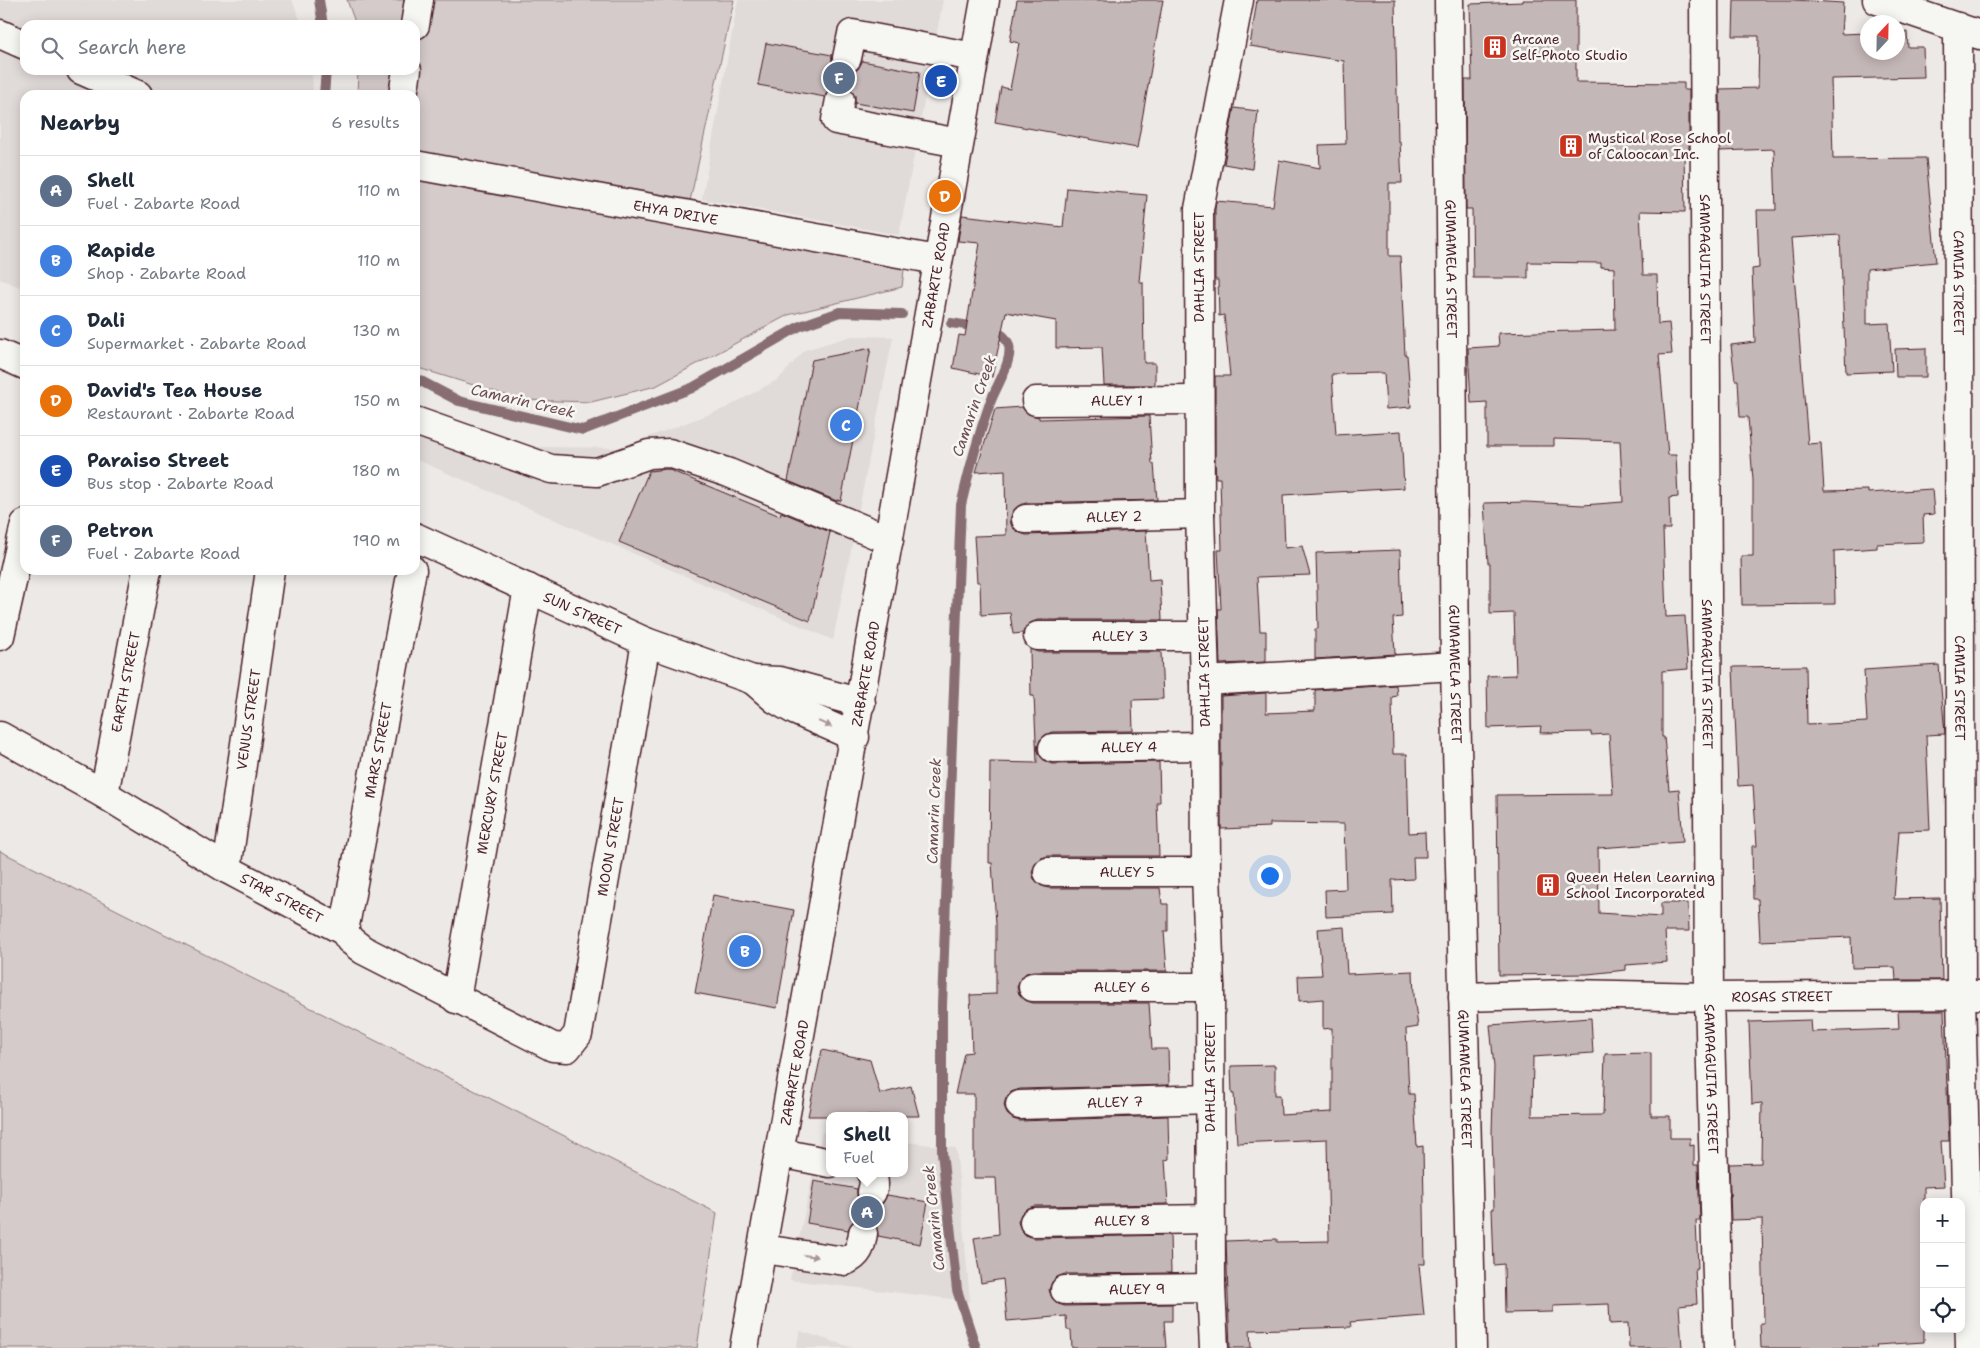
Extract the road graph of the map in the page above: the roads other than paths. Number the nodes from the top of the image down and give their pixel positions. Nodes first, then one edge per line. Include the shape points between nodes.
1 (419, 0) edge
2 (984, 0) edge
3 (1239, 0) edge
4 (1449, 0) edge
5 (1704, 0) edge
6 (1877, 0) edge
7 (415, 20) edge
8 (1969, 31) edge
9 (0, 34) edge
10 (20, 43) edge
11 (974, 57) junction
12 (847, 58) tunnel mouth
13 (92, 75) edge
14 (406, 75) edge
15 (127, 90) edge
16 (404, 90) edge
17 (840, 100) tunnel mouth
18 (959, 143) junction
19 (420, 166) edge
20 (937, 260) junction
21 (0, 354) edge
22 (20, 363) edge
23 (1200, 400) junction
24 (1036, 401) dead end
25 (420, 423) edge
26 (1200, 514) junction
27 (1026, 519) dead end
28 (889, 540) junction
29 (420, 545) edge
30 (20, 546) edge
31 (146, 575) edge
32 (269, 575) edge
33 (411, 575) edge
34 (528, 588) junction
35 (0, 636) edge
36 (1038, 636) dead end
37 (1203, 636) junction
38 (646, 642) junction
39 (1455, 666) junction
40 (753, 680) junction
41 (1205, 681) junction
42 (861, 703) junction
43 (0, 736) edge
44 (855, 737) junction
45 (1205, 746) junction
46 (1053, 748) dead end
47 (104, 794) junction
48 (227, 869) junction
49 (1048, 872) dead end
50 (1206, 872) junction
51 (344, 931) junction
52 (1033, 987) dead end
53 (1210, 987) junction
54 (1970, 996) edge
55 (1463, 997) junction
56 (1709, 997) junction
57 (456, 999) junction
58 (567, 1048) joint
59 (1210, 1099) junction
60 (1020, 1105) dead end
61 (781, 1153) junction
62 (826, 1162) edge
63 (1210, 1219) junction
64 (1034, 1222) dead end
65 (863, 1233) tunnel mouth
66 (763, 1249) junction
67 (1210, 1288) junction
68 (1065, 1290) dead end
69 (744, 1348) edge
70 (1214, 1348) edge
71 (1472, 1348) edge
72 (1719, 1348) edge
73 (1970, 1348) edge

1 - 7 street
2 - 11 street, ZABARTE ROAD
3 - 23 street, DAHLIA STREET via 1199,209
4 - 39 street, GUMAMELA STREET
5 - 56 street, SAMPAGUITA STREET
6 - 8 street
8 - 54 street, CAMIA STREET
9 - 10 street
11 - 12 street via 852,34
11 - 18 street, ZABARTE ROAD
13 - 15 street
14 - 16 street
17 - 18 street via 836,120
18 - 20 street, ZABARTE ROAD
19 - 20 street, EHYA DRIVE
20 - 28 street, ZABARTE ROAD
21 - 22 street
23 - 24 street, ALLEY 1
23 - 26 street, DAHLIA STREET
25 - 28 street via 551,469 598,472 649,454 669,453 729,473
26 - 27 street, ALLEY 2
26 - 37 street, DAHLIA STREET
28 - 42 street, ZABARTE ROAD
29 - 34 street, SUN STREET
30 - 35 street
31 - 47 street, EARTH STREET
32 - 48 street, VENUS STREET
33 - 51 street, MARS STREET
34 - 38 street, SUN STREET
34 - 57 street, MERCURY STREET
36 - 37 street, ALLEY 3
37 - 41 street, DAHLIA STREET
38 - 40 street, SUN STREET
38 - 58 street, MOON STREET via 578,1034
39 - 41 street
39 - 55 street, GUMAMELA STREET
40 - 42 street, SUN STREET via 780,681
40 -> 44 street, SUN STREET via 775,699 796,711
41 - 45 street, DAHLIA STREET
42 - 44 street, ZABARTE ROAD
43 - 47 street, STAR STREET
44 - 61 street, ZABARTE ROAD
45 - 46 street, ALLEY 4
45 - 50 street, DAHLIA STREET
47 - 48 street, STAR STREET
48 - 51 street, STAR STREET
49 - 50 street, ALLEY 5
50 - 53 street, DAHLIA STREET
51 - 57 street, STAR STREET via 363,950
52 - 53 street, ALLEY 6
53 - 59 street, DAHLIA STREET
54 - 56 street, ROSAS STREET
54 - 73 street, CAMIA STREET
55 - 56 street, ROSAS STREET via 1571,994
55 - 71 street, GUMAMELA STREET
56 - 72 street, SAMPAGUITA STREET
57 - 58 street, STAR STREET via 553,1047
59 - 60 street, ALLEY 7
59 - 63 street, DAHLIA STREET
61 - 62 street
61 - 66 street, ZABARTE ROAD
63 - 64 street, ALLEY 8
63 - 67 street, DAHLIA STREET
66 -> 65 street via 845,1261 860,1249
66 - 69 street, ZABARTE ROAD
67 - 68 street, ALLEY 9
67 - 70 street, DAHLIA STREET

